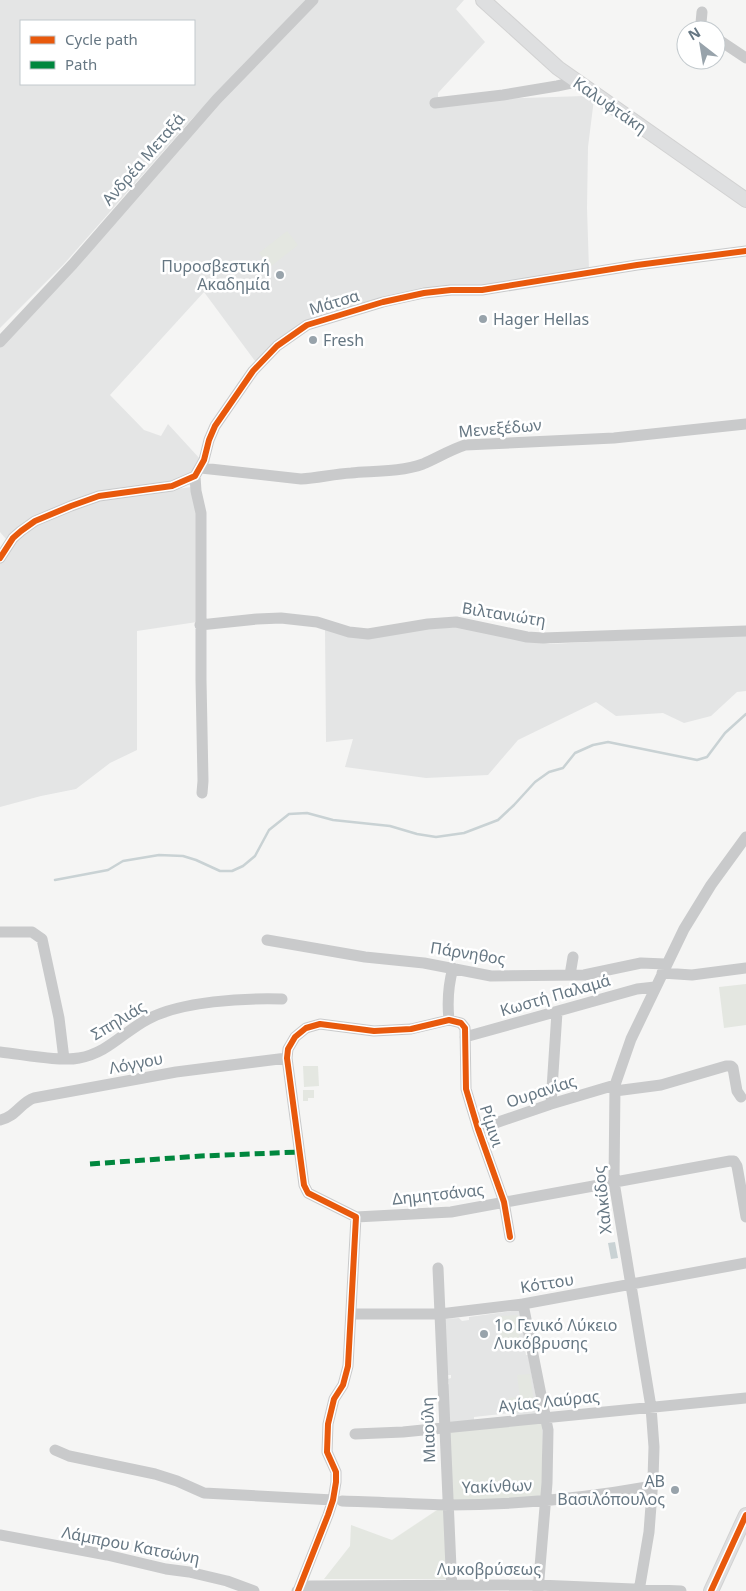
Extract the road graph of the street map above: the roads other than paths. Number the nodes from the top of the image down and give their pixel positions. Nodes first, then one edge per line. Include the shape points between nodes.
1 (313, 0) edge
2 (483, 0) edge
3 (702, 12) dead end
4 (701, 20) edge
5 (726, 45) edge
6 (746, 58) edge
7 (576, 82) junction
8 (435, 103) dead end
9 (746, 200) edge
10 (746, 252) edge
11 (0, 342) edge
12 (746, 424) edge
13 (198, 472) junction
14 (0, 558) edge
15 (200, 625) junction
16 (746, 631) edge
17 (202, 793) dead end
18 (746, 837) edge
19 (0, 932) edge
20 (267, 940) dead end
21 (573, 957) dead end
22 (453, 968) junction
23 (746, 968) edge
24 (664, 969) junction
25 (570, 975) junction
26 (655, 987) junction
27 (282, 1000) dead end
28 (557, 1012) junction
29 (449, 1020) junction
30 (465, 1037) junction
31 (0, 1052) edge
32 (286, 1058) junction
33 (64, 1059) junction
34 (615, 1088) junction
35 (741, 1097) dead end
36 (551, 1104) junction
37 (0, 1120) edge
38 (478, 1128) junction
39 (614, 1182) junction
40 (504, 1202) junction
41 (746, 1217) edge
42 (356, 1218) junction
43 (510, 1237) dead end
44 (746, 1264) edge
45 (438, 1268) dead end
46 (630, 1285) junction
47 (523, 1304) junction
48 (351, 1314) junction
49 (440, 1314) junction
50 (746, 1398) edge
51 (651, 1407) junction
52 (546, 1418) junction
53 (444, 1428) junction
54 (355, 1434) dead end
55 (55, 1450) dead end
56 (653, 1486) junction
57 (338, 1500) junction
58 (546, 1500) junction
59 (448, 1505) junction
60 (746, 1514) edge
61 (0, 1535) edge
62 (361, 1588) edge
63 (452, 1588) edge
64 (538, 1588) edge
65 (640, 1590) edge
66 (254, 1591) edge
67 (298, 1591) edge
68 (681, 1591) edge
69 (711, 1591) edge

1 - 11 street, Ανδρέα Μεταξά via 217,99
2 - 7 main road, Καλυφτάκη
3 - 4 street
5 - 6 street
7 - 8 street
7 - 9 main road, Καλυφτάκη
10 - 13 street, Μάτσα via 637,265 482,290 424,293 307,325 277,346 253,371 215,426
12 - 13 street, Μενεξέδων via 614,438 465,445 423,464 314,478
13 - 14 street via 172,486 99,496 35,521 14,538
13 - 15 street
15 - 16 street, Βιλτανιώτη via 281,618 317,622 368,634 456,622 543,638
15 - 17 street
18 - 24 street, Χαλκίδος via 684,928
19 - 33 street via 32,932 42,939
20 - 22 street, Πάρνηθος
21 - 25 street
22 - 25 street, Πάρνηθος via 491,976
22 - 29 street via 448,986
23 - 24 street via 692,975
24 - 25 street, Πάρνηθος via 641,963
24 - 26 street, Χαλκίδος
26 - 28 street, Κωστή Παλαμά via 637,989
26 - 34 street, Χαλκίδος via 631,1039
27 - 33 street, Σπηλιάς via 253,998 162,1012 135,1026 101,1051
28 - 30 street, Κωστή Παλαμά
28 - 36 street
29 - 30 street, Ρίμινι via 461,1023
29 - 32 street via 412,1029 385,1031 320,1024 306,1028 295,1037
30 - 38 street, Ρίμινι via 466,1089
31 - 33 street, Σπηλιάς
32 - 37 street, Λόγγου via 176,1072 34,1098 13,1115
32 - 42 street via 304,1188
34 - 35 street, Ουρανίας via 661,1085 731,1066
34 - 36 street, Ουρανίας
34 - 39 street, Χαλκίδος
36 - 38 street, Ουρανίας
38 - 40 street, Ρίμινι
39 - 40 street, Δημητσάνας
39 - 41 street, Δημητσάνας via 734,1161 738,1166
39 - 46 street, Χαλκίδος
40 - 42 street, Δημητσάνας via 451,1212
40 - 43 street, Ρίμινι
42 - 48 street
44 - 46 street, Κόττου
45 - 49 street, Μιαούλη
46 - 47 street, Κόττου
46 - 51 street, Χαλκίδος
47 - 49 street, Κόττου
47 - 52 street
48 - 49 street, Κόττου
48 - 57 street via 348,1366 328,1424 327,1452 336,1472
49 - 53 street, Μιαούλη
50 - 51 street, Αγίας Λαύρας
51 - 52 street, Αγίας Λαύρας
51 - 56 street, Χαλκίδος
52 - 53 street, Αγίας Λαύρας
52 - 58 street
53 - 54 street, Αγίας Λαύρας
53 - 59 street, Μιαούλη
55 - 57 street, Υακίνθων via 69,1456 155,1474 204,1493
56 - 58 street, Υακίνθων via 602,1496
56 - 65 street, Χαλκίδος
57 - 59 street, Υακίνθων
57 - 67 street via 328,1515
58 - 59 street, Υακίνθων
58 - 64 street
59 - 63 street, Μιαούλη
60 - 69 main road
61 - 66 street, Λάμπρου Κατσώνη via 189,1572
62 - 63 street, Λυκοβρύσεως
62 - 67 street, Λυκοβρύσεως via 310,1586
63 - 64 street, Λυκοβρύσεως
64 - 65 street, Λυκοβρύσεως
65 - 68 street, Λυκοβρύσεως

